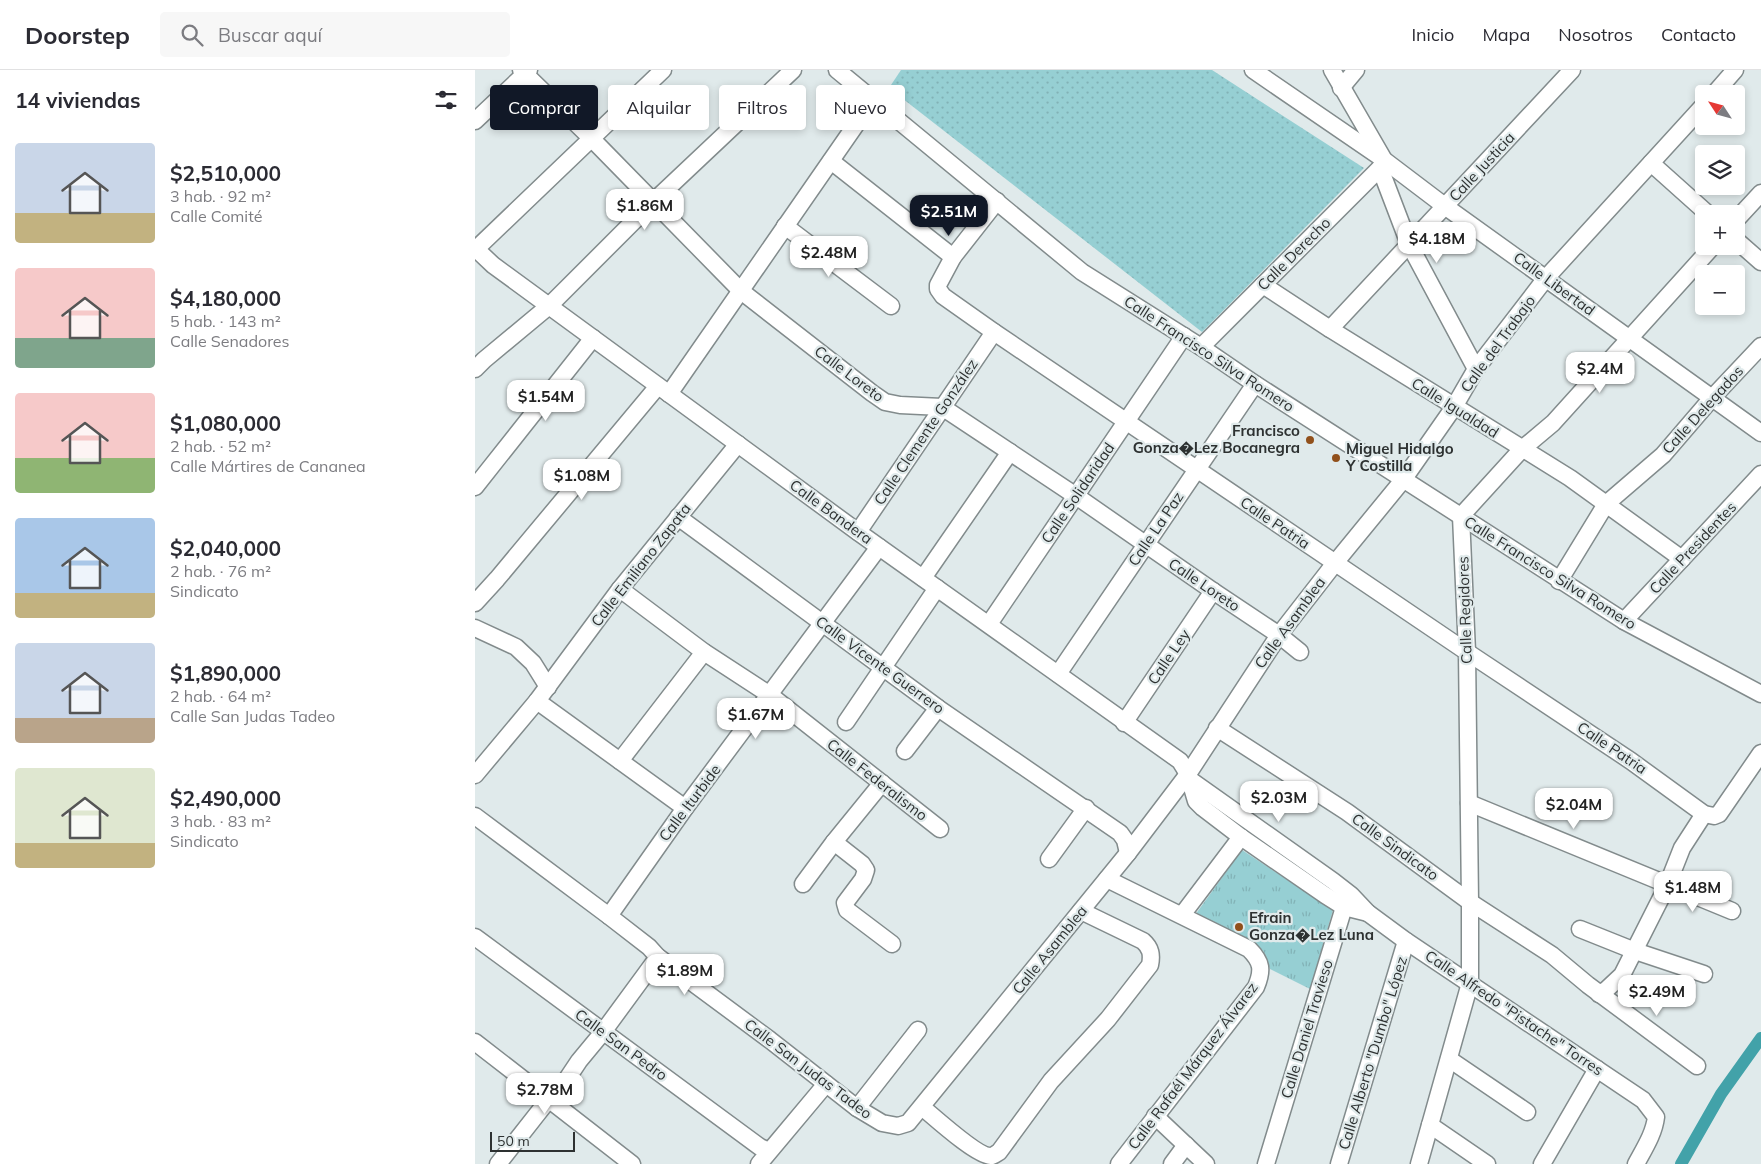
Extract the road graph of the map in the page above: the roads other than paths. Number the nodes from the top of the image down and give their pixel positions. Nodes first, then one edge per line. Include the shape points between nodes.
1 (663, 70) edge
2 (793, 70) edge
3 (837, 70) edge
4 (1253, 70) edge
5 (1332, 70) edge
6 (1356, 70) edge
7 (1572, 70) edge
8 (1735, 70) edge
9 (525, 71) edge
10 (855, 85) edge
11 (1722, 85) edge
12 (1341, 88) junction
13 (1695, 115) edge
14 (475, 121) edge
15 (905, 126) edge
16 (852, 130) edge
17 (591, 138) junction
18 (831, 161) junction
19 (1651, 163) junction
20 (1382, 164) junction
21 (1761, 193) edge
22 (653, 201) junction
23 (997, 201) junction
24 (1697, 205) edge
25 (1446, 206) junction
26 (1745, 210) edge
27 (785, 226) junction
28 (1409, 244) junction
29 (1745, 248) edge
30 (475, 249) edge
31 (1705, 255) edge
32 (953, 257) junction
33 (1761, 262) edge
34 (1546, 278) junction
35 (1263, 285) junction
36 (741, 291) junction
37 (549, 306) junction
38 (891, 306) dead end
39 (1330, 329) junction
40 (994, 332) junction
41 (1183, 336) junction
42 (593, 338) junction
43 (1629, 338) junction
44 (1761, 346) edge
45 (1201, 347) junction
46 (478, 360) edge
47 (1476, 369) junction
48 (1255, 384) junction
49 (663, 390) junction
50 (1711, 398) junction
51 (942, 407) junction
52 (1454, 407) junction
53 (1126, 422) junction
54 (1761, 433) edge
55 (738, 444) junction
56 (1522, 449) junction
57 (1010, 452) junction
58 (1197, 470) junction
59 (1761, 474) edge
60 (1403, 480) junction
61 (475, 487) edge
62 (1076, 496) junction
63 (1606, 504) junction
64 (1461, 516) junction
65 (678, 518) junction
66 (859, 532) junction
67 (1146, 545) junction
68 (879, 546) junction
69 (1683, 559) junction
70 (1335, 563) junction
71 (923, 578) junction
72 (1559, 581) junction
73 (937, 588) junction
74 (621, 589) junction
75 (1213, 591) junction
76 (475, 603) edge
77 (1624, 621) junction
78 (823, 623) junction
79 (989, 624) junction
80 (475, 628) edge
81 (1279, 635) junction
82 (704, 652) junction
83 (1300, 652) dead end
84 (1467, 652) junction
85 (882, 668) junction
86 (1058, 674) junction
87 (548, 687) junction
88 (1761, 694) edge
89 (770, 695) junction
90 (537, 701) junction
91 (938, 708) junction
92 (846, 722) dead end
93 (1124, 723) junction
94 (1217, 728) junction
95 (905, 751) dead end
96 (1761, 754) edge
97 (620, 761) junction
98 (475, 775) edge
99 (1189, 776) junction
100 (882, 783) junction
101 (1469, 803) junction
102 (685, 808) junction
103 (1085, 808) junction
104 (1704, 814) junction
105 (475, 816) edge
106 (940, 829) dead end
107 (1241, 838) junction
108 (834, 842) junction
109 (1128, 853) junction
110 (1049, 859) dead end
111 (1107, 880) junction
112 (803, 884) dead end
113 (1667, 886) junction
114 (1347, 901) junction
115 (1471, 902) junction
116 (1081, 910) junction
117 (1732, 912) dead end
118 (1182, 915) junction
119 (609, 916) junction
120 (1580, 929) dead end
121 (475, 937) edge
122 (1406, 941) junction
123 (892, 944) dead end
124 (1635, 951) junction
125 (658, 957) junction
126 (1704, 974) dead end
127 (1470, 983) junction
128 (1599, 994) junction
129 (918, 1030) dead end
130 (603, 1032) junction
131 (475, 1042) edge
132 (1449, 1059) junction
133 (1697, 1066) dead end
134 (1597, 1069) junction
135 (826, 1084) junction
136 (549, 1099) junction
137 (922, 1107) junction
138 (857, 1108) junction
139 (1527, 1112) dead end
140 (1155, 1116) junction
141 (908, 1123) joint
142 (1430, 1125) junction
143 (1186, 1145) junction
144 (764, 1158) edge
145 (498, 1164) edge
146 (632, 1164) edge
147 (1119, 1164) edge
148 (1172, 1164) edge
149 (1206, 1164) edge
150 (1266, 1164) edge
151 (1339, 1164) edge
152 (1419, 1164) edge
153 (1487, 1164) edge
154 (1542, 1164) edge
155 (1635, 1164) edge

1 - 17 street
2 - 22 street
3 - 10 street, Calle Francisco Silva Romero
4 - 20 street
5 - 12 street, Calle Libertad
6 - 12 street
7 - 25 street, Calle Justicia
8 - 11 street
9 - 14 street
9 - 17 street, Calle Loreto
12 - 20 street, Calle Libertad
13 - 19 street, Calle del Trabajo
15 - 23 street, Calle Francisco Silva Romero
16 - 18 street
17 - 22 street, Calle Loreto
17 - 30 street
18 - 27 street
18 - 32 street
19 - 24 street
19 - 34 street, Calle del Trabajo
20 - 25 street, Calle Libertad
20 - 28 street
20 - 35 street, Calle Derecho
21 - 26 street
22 - 36 street, Calle Loreto
22 - 37 street
23 - 32 street, Calle Patria
23 - 41 street, Calle Francisco Silva Romero via 1082,272
25 - 28 street, Calle Justicia
25 - 34 street, Calle Libertad
27 - 36 street
27 - 38 street
28 - 39 street, Calle Justicia
28 - 47 street
29 - 33 street
30 - 37 street, Calle Bandera
31 - 43 street
32 - 40 street, Calle Patria via 938,285 939,293
34 - 43 street, Calle Libertad
34 - 47 street, Calle del Trabajo
35 - 39 street, Calle Igualdad
35 - 45 street, Calle Derecho
36 - 49 street
36 - 51 street, Calle Loreto via 885,402 923,408
37 - 42 street, Calle Bandera
37 - 46 street
39 - 52 street, Calle Igualdad
40 - 51 street, Calle Clemente González
40 - 53 street, Calle Patria
41 - 45 street, Calle Francisco Silva Romero
41 - 53 street, Calle Solidaridad
42 - 49 street, Calle Bandera
42 - 61 street
43 - 50 street, Calle Libertad
43 - 56 street via 1553,423
44 - 50 street, Calle Delegados
45 - 48 street, Calle Francisco Silva Romero
47 - 52 street, Calle del Trabajo
48 - 58 street, Calle La Paz
48 - 60 street, Calle Francisco Silva Romero
49 - 55 street, Calle Bandera
49 - 76 street
50 - 54 street, Calle Libertad
50 - 63 street, Calle Delegados via 1663,455
51 - 57 street, Calle Loreto
51 - 66 street, Calle Clemente González
52 - 56 street, Calle Igualdad
52 - 60 street, Calle del Trabajo
53 - 58 street, Calle Patria
53 - 62 street, Calle Solidaridad
55 - 65 street, Calle Emiliano Zapata
55 - 66 street, Calle Bandera
56 - 63 street, Calle Igualdad
56 - 64 street
57 - 62 street, Calle Loreto
57 - 71 street
58 - 67 street, Calle La Paz
58 - 70 street, Calle Patria
59 - 69 street, Calle Presidentes
60 - 64 street, Calle Francisco Silva Romero
60 - 70 street, Calle Asamblea
62 - 67 street, Calle Loreto
62 - 79 street, Calle Solidaridad
63 - 69 street, Calle Igualdad
63 - 72 street
64 - 72 street, Calle Francisco Silva Romero
64 - 84 street, Calle Regidores
65 - 74 street, Calle Emiliano Zapata
65 - 78 street, Calle Vicente Guerrero
66 - 68 street, Calle Bandera
67 - 75 street, Calle Loreto
67 - 86 street, Calle La Paz
68 - 71 street, Calle Bandera
68 - 78 street, Calle Iturbide
69 - 77 street, Calle Presidentes
70 - 81 street, Calle Asamblea
70 - 84 street, Calle Patria
71 - 73 street, Calle Bandera
72 - 77 street, Calle Francisco Silva Romero
73 - 79 street, Calle Bandera
73 - 85 street
74 - 82 street, Calle Federalismo
74 - 87 street, Calle Emiliano Zapata
75 - 81 street, Calle Loreto
75 - 93 street, Calle Ley
77 - 88 street, Calle Francisco Silva Romero
78 - 85 street, Calle Vicente Guerrero
78 - 89 street, Calle Iturbide
79 - 86 street, Calle Bandera
80 - 87 street via 516,647 533,663
81 - 83 street, Calle Loreto
81 - 94 street, Calle Asamblea
82 - 89 street, Calle Federalismo
82 - 97 street
84 - 101 street, Calle Regidores
84 - 104 street, Calle Patria via 1631,761
85 - 91 street, Calle Vicente Guerrero
85 - 92 street
86 - 93 street, Calle Bandera
87 - 90 street, Calle Emiliano Zapata
89 - 100 street, Calle Federalismo
89 - 102 street, Calle Iturbide
90 - 97 street
90 - 98 street, Calle Emiliano Zapata
91 - 95 street
91 - 103 street, Calle Vicente Guerrero
93 - 99 street, Calle Bandera via 1180,761
94 - 99 street, Calle Asamblea
94 - 115 street, Calle Sindicato via 1347,812
96 - 104 street via 1719,814
97 - 102 street
99 - 107 street, Calle Alfredo "Pistache" Torres via 1196,801
99 - 109 street, Calle Asamblea
99 - 114 street, Calle Alfredo "Pistache" Torres
100 - 106 street, Calle Federalismo
100 - 108 street
101 - 113 street
101 - 115 street, Calle Regidores
102 - 119 street, Calle Iturbide
103 - 109 street, Calle Vicente Guerrero via 1120,833
103 - 110 street
104 - 113 street via 1682,848
105 - 119 street, Calle San Judas Tadeo
107 - 114 street, Calle Alfredo "Pistache" Torres
107 - 118 street
108 - 112 street
108 - 123 street via 866,870 845,903 847,910
109 - 111 street, Calle Asamblea
111 - 116 street, Calle Asamblea
111 - 118 street, Calle Rafaél Márquez Álvarez
113 - 117 street
113 - 124 street
114 - 122 street, Calle Alfredo "Pistache" Torres
114 - 150 street, Calle Daniel Travieso
115 - 127 street, Calle Regidores
115 - 128 street, Calle Sindicato via 1552,955
116 - 137 street, Calle Asamblea
116 - 137 street via 1143,941 1150,950 1149,965 1108,1019 1051,1081 999,1152 992,1156 969,1145
118 - 140 street, Calle Rafaél Márquez Álvarez via 1249,949 1257,956 1261,976 1256,987
119 - 125 street, Calle San Judas Tadeo
120 - 124 street
121 - 130 street, Calle San Pedro
122 - 127 street, Calle Alfredo "Pistache" Torres
122 - 151 street, Calle Alberto "Dumbo" López
124 - 126 street
124 - 128 street via 1622,975
125 - 130 street
125 - 135 street, Calle San Judas Tadeo
127 - 132 street, Calle Regidores
127 - 134 street, Calle Alfredo "Pistache" Torres
128 - 133 street, Calle Sindicato
129 - 138 street
130 - 136 street via 559,1091
130 - 144 street, Calle San Pedro via 760,1147
131 - 136 street
132 - 139 street
132 - 142 street, Calle Regidores
134 - 154 street
134 - 155 street, Calle Alfredo "Pistache" Torres via 1643,1100 1657,1117 1653,1133
135 - 138 street, Calle San Judas Tadeo
135 - 144 street
136 - 145 street
136 - 146 street
137 - 141 street, Calle Asamblea
138 - 141 street, Calle San Judas Tadeo via 882,1123 898,1126
140 - 143 street
140 - 147 street, Calle Rafaél Márquez Álvarez
142 - 152 street, Calle Regidores
142 - 153 street
143 - 148 street
143 - 149 street

